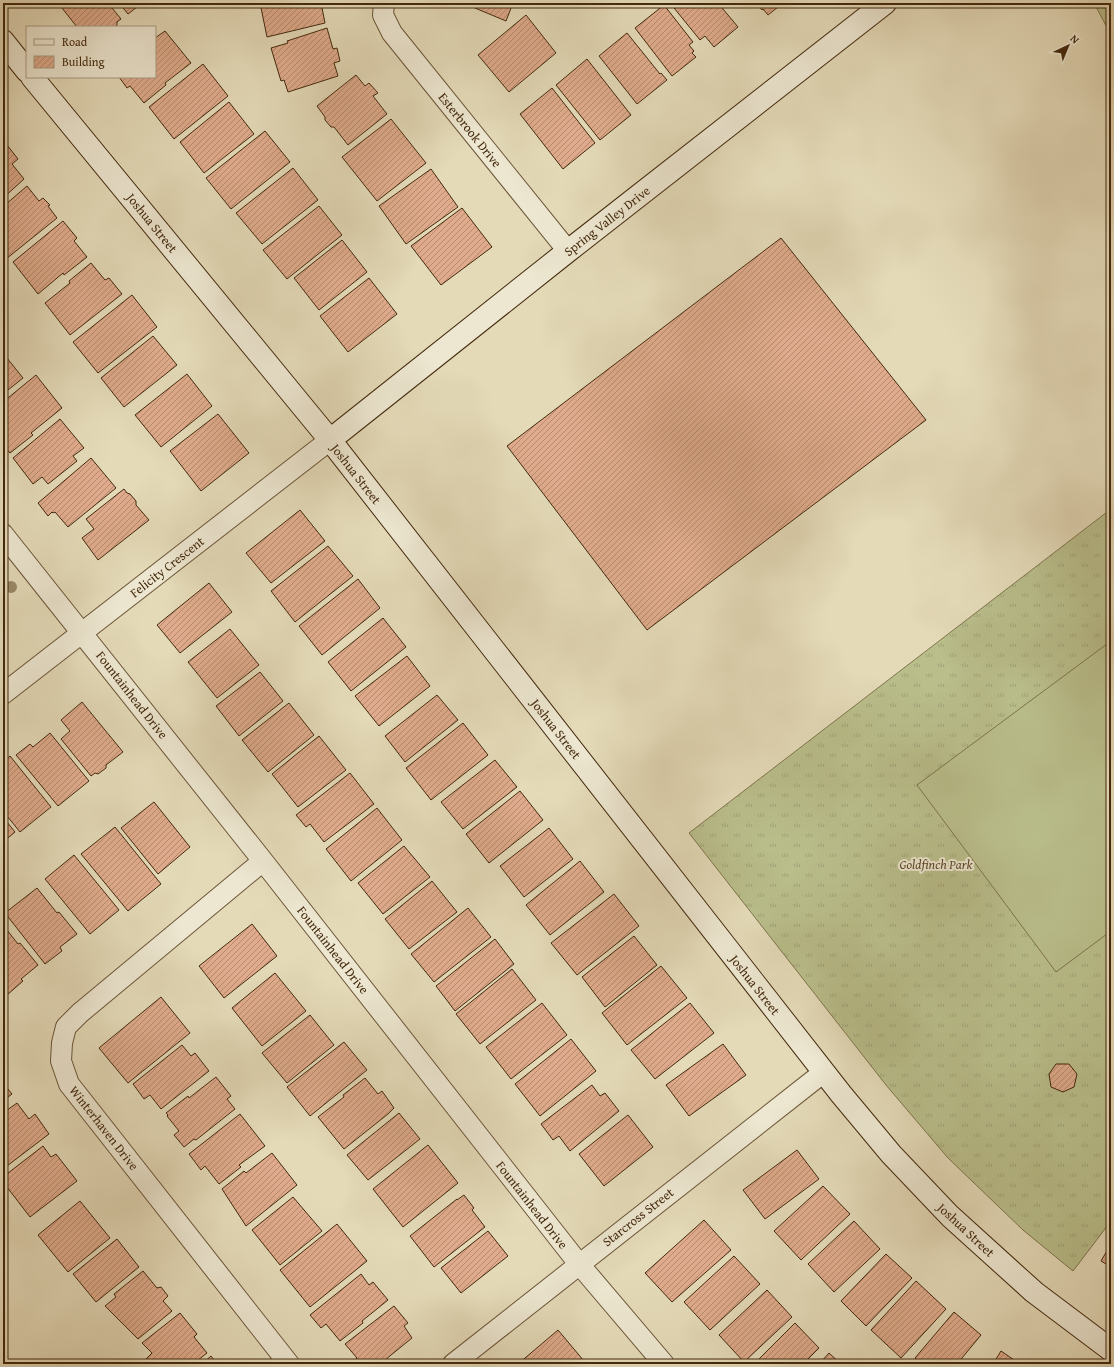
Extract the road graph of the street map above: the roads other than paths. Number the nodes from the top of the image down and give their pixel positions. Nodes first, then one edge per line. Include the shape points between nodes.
1 (384, 3) edge
2 (885, 3) edge
3 (3, 41) edge
4 (26, 70) edge
5 (33, 78) edge
6 (568, 252) junction
7 (330, 440) junction
8 (3, 534) edge
9 (83, 633) junction
10 (3, 694) edge
11 (264, 861) junction
12 (824, 1072) junction
13 (579, 1264) junction
14 (1111, 1350) edge
15 (289, 1364) edge
16 (453, 1364) edge
17 (664, 1364) edge

1 - 6 street, Esterbrook Drive via 383,16 392,33
2 - 6 street, Spring Valley Drive
3 - 4 street
5 - 7 street, Joshua Street
6 - 7 street, Spring Valley Drive
7 - 9 street, Felicity Crescent
7 - 12 street, Joshua Street
8 - 9 street, Fountainhead Drive
9 - 10 street, Felicity Crescent
9 - 11 street, Fountainhead Drive
11 - 13 street, Fountainhead Drive
11 - 15 street, Winterhaven Drive via 80,1013 66,1027 61,1061 68,1084
12 - 13 street, Starcross Street
12 - 14 street, Joshua Street via 891,1154 950,1216 1034,1292
13 - 16 street, Starcross Street
13 - 17 street, Fountainhead Drive

